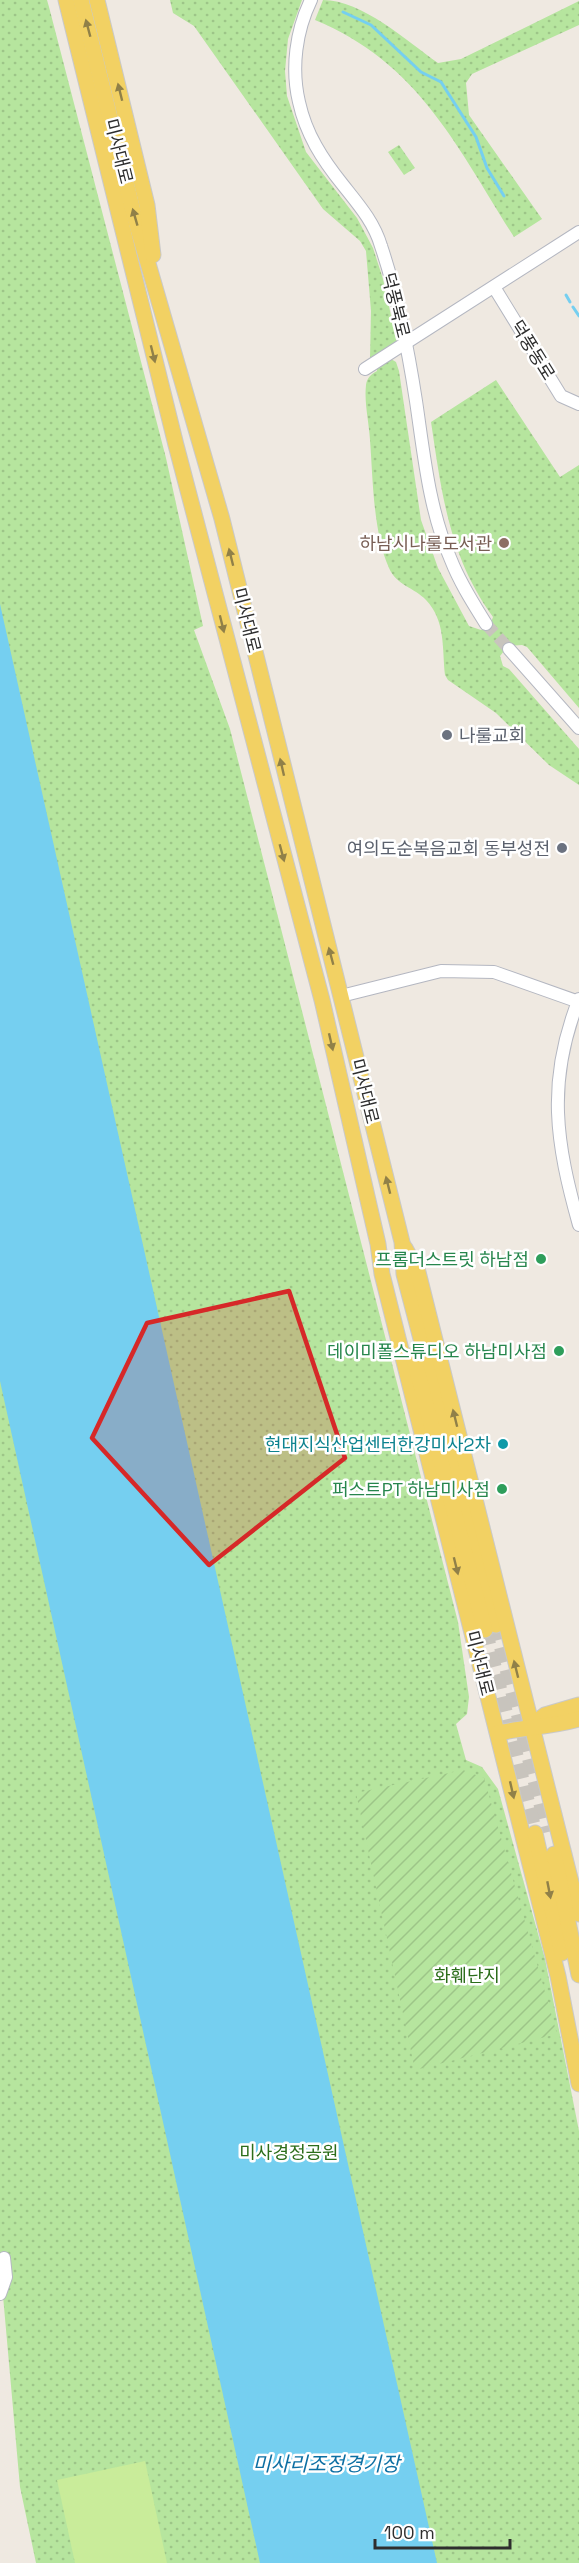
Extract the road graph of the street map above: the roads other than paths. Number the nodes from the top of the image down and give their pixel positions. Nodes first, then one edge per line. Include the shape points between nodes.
1 (57, 0) edge
2 (66, 0) edge
3 (81, 0) edge
4 (97, 0) edge
5 (311, 0) edge
6 (579, 232) edge
7 (494, 288) junction
8 (158, 293) junction
9 (139, 297) junction
10 (406, 345) junction
11 (365, 369) dead end
12 (579, 404) edge
13 (486, 624) tunnel mouth
14 (508, 649) tunnel mouth
15 (579, 728) edge
16 (341, 996) junction
17 (579, 1001) edge
18 (579, 1226) edge
19 (402, 1242) junction
20 (378, 1244) junction
21 (579, 1705) edge
22 (579, 1719) edge
23 (531, 1726) junction
24 (498, 1733) junction
25 (542, 1835) junction
26 (579, 1914) edge
27 (579, 1975) edge
28 (579, 2037) edge
29 (579, 2084) edge
30 (4, 2258) dead end
31 (0, 2294) edge

1 - 9 main road via 122,256
2 - 9 main road, 미사대로
8 -> 3 main road, 미사대로 via 134,215
8 -> 4 main road via 147,205
5 - 10 street, 덕풍북로 via 299,33 296,63 295,84 302,115 323,159 364,211 381,244
6 - 7 street
7 - 10 street
7 - 12 street, 덕풍동로 via 561,396
16 -> 8 main road, 미사대로 via 222,519
9 -> 20 main road, 미사대로 via 322,1000
10 - 11 street
10 - 13 street, 덕풍북로 via 437,519 451,560
14 - 15 street
16 - 17 street via 441,971 494,972
19 -> 16 main road, 미사대로
17 - 18 street via 568,1036 557,1102 559,1148
19 - 20 main road, 미사대로 via 404,1274 490,1628 392,1276
23 -> 19 main road, 미사대로 via 420,1284
20 -> 24 main road, 미사대로 via 382,1274
21 - 23 main road via 545,1715
22 - 23 main road via 548,1728
23 - 24 main road
23 - 25 main road, 미사대로
24 -> 25 main road, 미사대로
25 - 26 main road, 미사대로
25 - 27 main road, 미사대로
25 -> 28 main road, 미사대로
25 - 29 main road, 미사대로 via 558,1976
30 - 31 street via 6,2277

